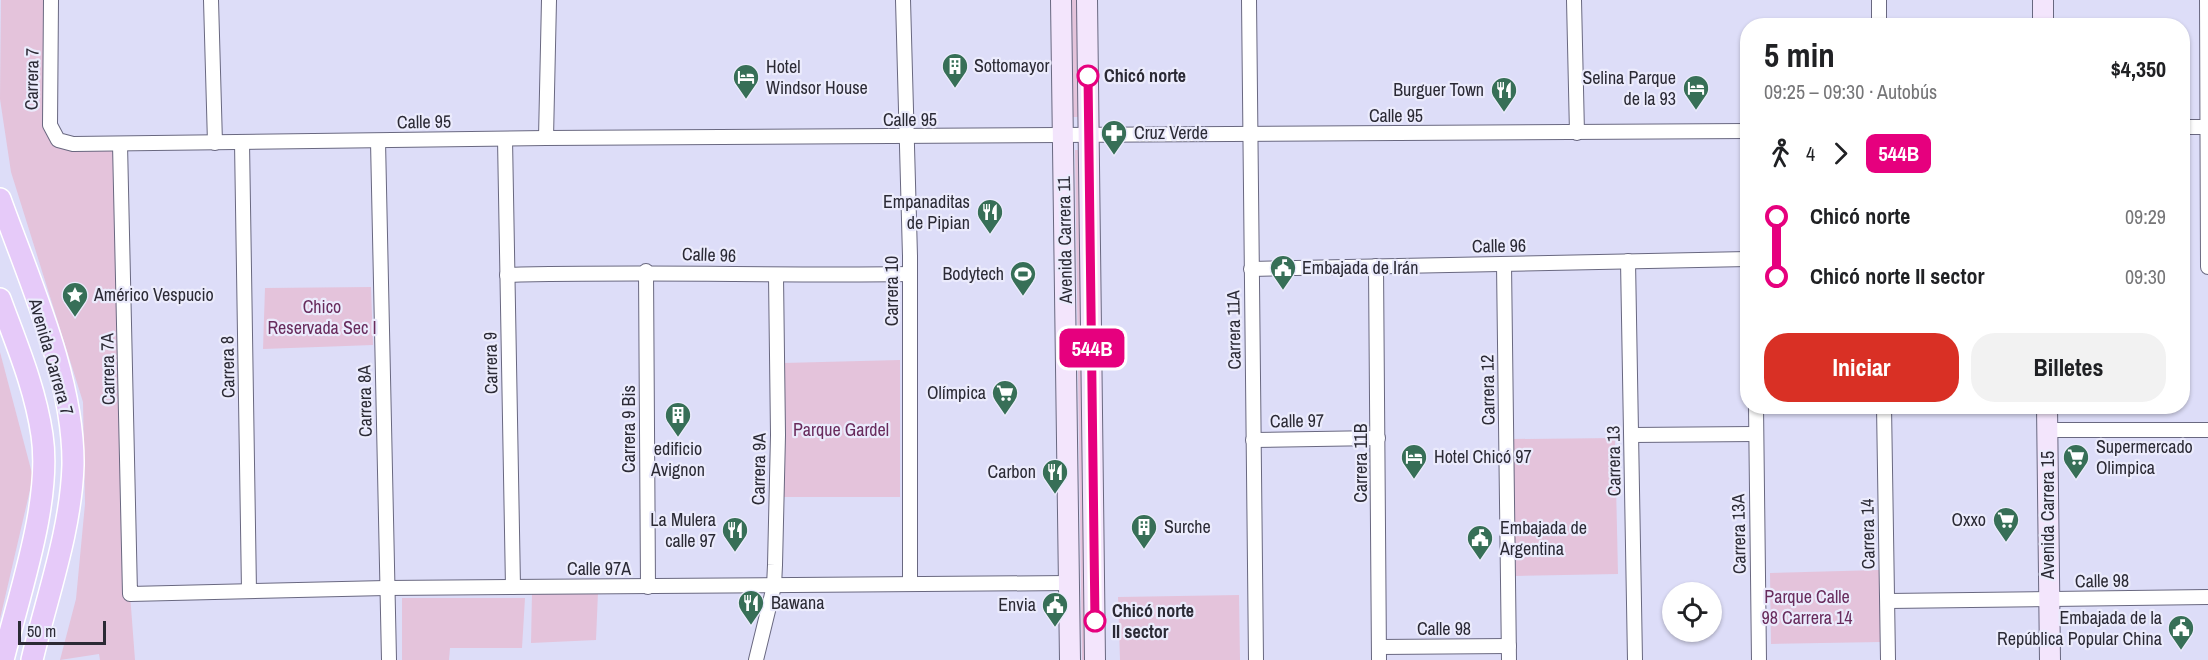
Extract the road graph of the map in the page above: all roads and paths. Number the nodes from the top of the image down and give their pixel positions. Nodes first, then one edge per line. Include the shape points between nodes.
1 (51, 0) edge
2 (211, 0) edge
3 (549, 0) edge
4 (903, 0) edge
5 (1061, 0) edge
6 (1087, 0) edge
7 (1249, 0) edge
8 (1574, 0) edge
9 (1879, 0) edge
10 (2043, 0) edge
11 (2207, 0) edge
12 (1879, 18) edge
13 (2043, 18) edge
14 (2190, 127) edge
15 (2207, 127) edge
16 (1740, 131) edge
17 (1577, 133) junction
18 (1251, 135) junction
19 (1064, 137) junction
20 (1088, 137) junction
21 (546, 138) junction
22 (906, 138) junction
23 (505, 139) junction
24 (378, 141) junction
25 (215, 142) junction
26 (242, 142) junction
27 (73, 144) joint
28 (120, 144) junction
29 (0, 199) edge
30 (1740, 259) edge
31 (1628, 261) junction
32 (1504, 264) junction
33 (1376, 266) junction
34 (2208, 267) edge
35 (1251, 269) junction
36 (646, 271) junction
37 (507, 274) junction
38 (910, 274) junction
39 (776, 276) junction
40 (0, 298) edge
41 (1756, 414) edge
42 (1884, 414) edge
43 (2047, 414) edge
44 (2048, 430) junction
45 (2208, 430) edge
46 (1755, 434) junction
47 (1632, 435) junction
48 (1378, 438) junction
49 (1253, 440) junction
50 (910, 582) junction
51 (1069, 583) junction
52 (774, 586) junction
53 (513, 587) junction
54 (648, 587) junction
55 (386, 588) junction
56 (249, 591) junction
57 (130, 594) joint
58 (2208, 597) edge
59 (2048, 599) junction
60 (1888, 602) junction
61 (1509, 653) edge
62 (1379, 654) edge
63 (3, 660) edge
64 (32, 660) edge
65 (389, 660) edge
66 (756, 660) edge
67 (1070, 660) edge
68 (1095, 660) edge
69 (1256, 660) edge
70 (1635, 660) edge
71 (1759, 660) edge
72 (1888, 660) edge
73 (2050, 660) edge

1 - 27 street, Carrera 7 via 50,125 58,140
2 - 25 street
3 - 21 street
4 - 22 street, Carrera 10
5 - 19 main road, Avenida Carrera 11
6 - 20 main road, Avenida Carrera 11
7 - 18 street, Carrera 11A
8 - 17 street
9 - 12 street
10 - 13 main road
11 - 15 street
14 - 15 street
15 - 34 street
16 - 17 street, Calle 95
17 - 18 street, Calle 95
18 - 20 street, Calle 95
18 - 35 street, Carrera 11A
19 - 20 street, Calle 95
19 - 22 street, Calle 95
19 - 51 main road, Avenida Carrera 11
20 - 68 main road, Avenida Carrera 11
21 - 22 street, Calle 95
21 - 23 street, Calle 95
22 - 38 street, Carrera 10
23 - 24 street, Calle 95
23 - 37 street, Carrera 9
24 - 26 street, Calle 95
24 - 55 street, Carrera 8A
25 - 26 street, Calle 95
25 - 28 street, Calle 95
26 - 56 street, Carrera 8
27 - 28 street, Calle 95
28 - 57 street, Carrera 7A
29 - 64 main road, Avenida Carrera 7 via 54,356 72,445 71,489 63,539
30 - 31 street, Calle 96
31 - 32 street, Calle 96
31 - 47 street, Carrera 13
32 - 33 street, Calle 96
32 - 61 street, Carrera 12
33 - 35 street, Calle 96
33 - 48 street, Carrera 11B
35 - 49 street, Carrera 11A
36 - 37 street, Calle 96
36 - 39 street, Calle 96
36 - 54 street, Carrera 9 Bis
37 - 53 street, Carrera 9
38 - 39 street, Calle 96
38 - 50 street, Carrera 10
39 - 52 street, Carrera 9A via 778,435
40 - 63 main road, Avenida Carrera 7 via 32,392 42,435 44,468 30,548
41 - 46 street, Carrera 13A
42 - 60 street, Carrera 14
43 - 44 main road, Avenida Carrera 15
44 - 45 street
44 - 59 main road, Avenida Carrera 15
46 - 47 street
46 - 71 street, Carrera 13A
47 - 70 street, Carrera 13
48 - 49 street, Calle 97
48 - 62 street, Carrera 11B
49 - 69 street, Carrera 11A
50 - 51 street, Calle 97A
50 - 52 street, Calle 97A
51 - 67 main road, Avenida Carrera 11
52 - 54 street, Calle 97A
52 - 66 street, Carrera 9A
53 - 54 street, Calle 97A
53 - 55 street, Calle 97A
55 - 56 street, Calle 97A
55 - 65 street, Carrera 8A
56 - 57 street, Calle 97A
58 - 59 street, Calle 98
59 - 60 street, Calle 98
59 - 73 main road, Avenida Carrera 15
60 - 72 street, Carrera 14
61 - 62 street, Calle 98

